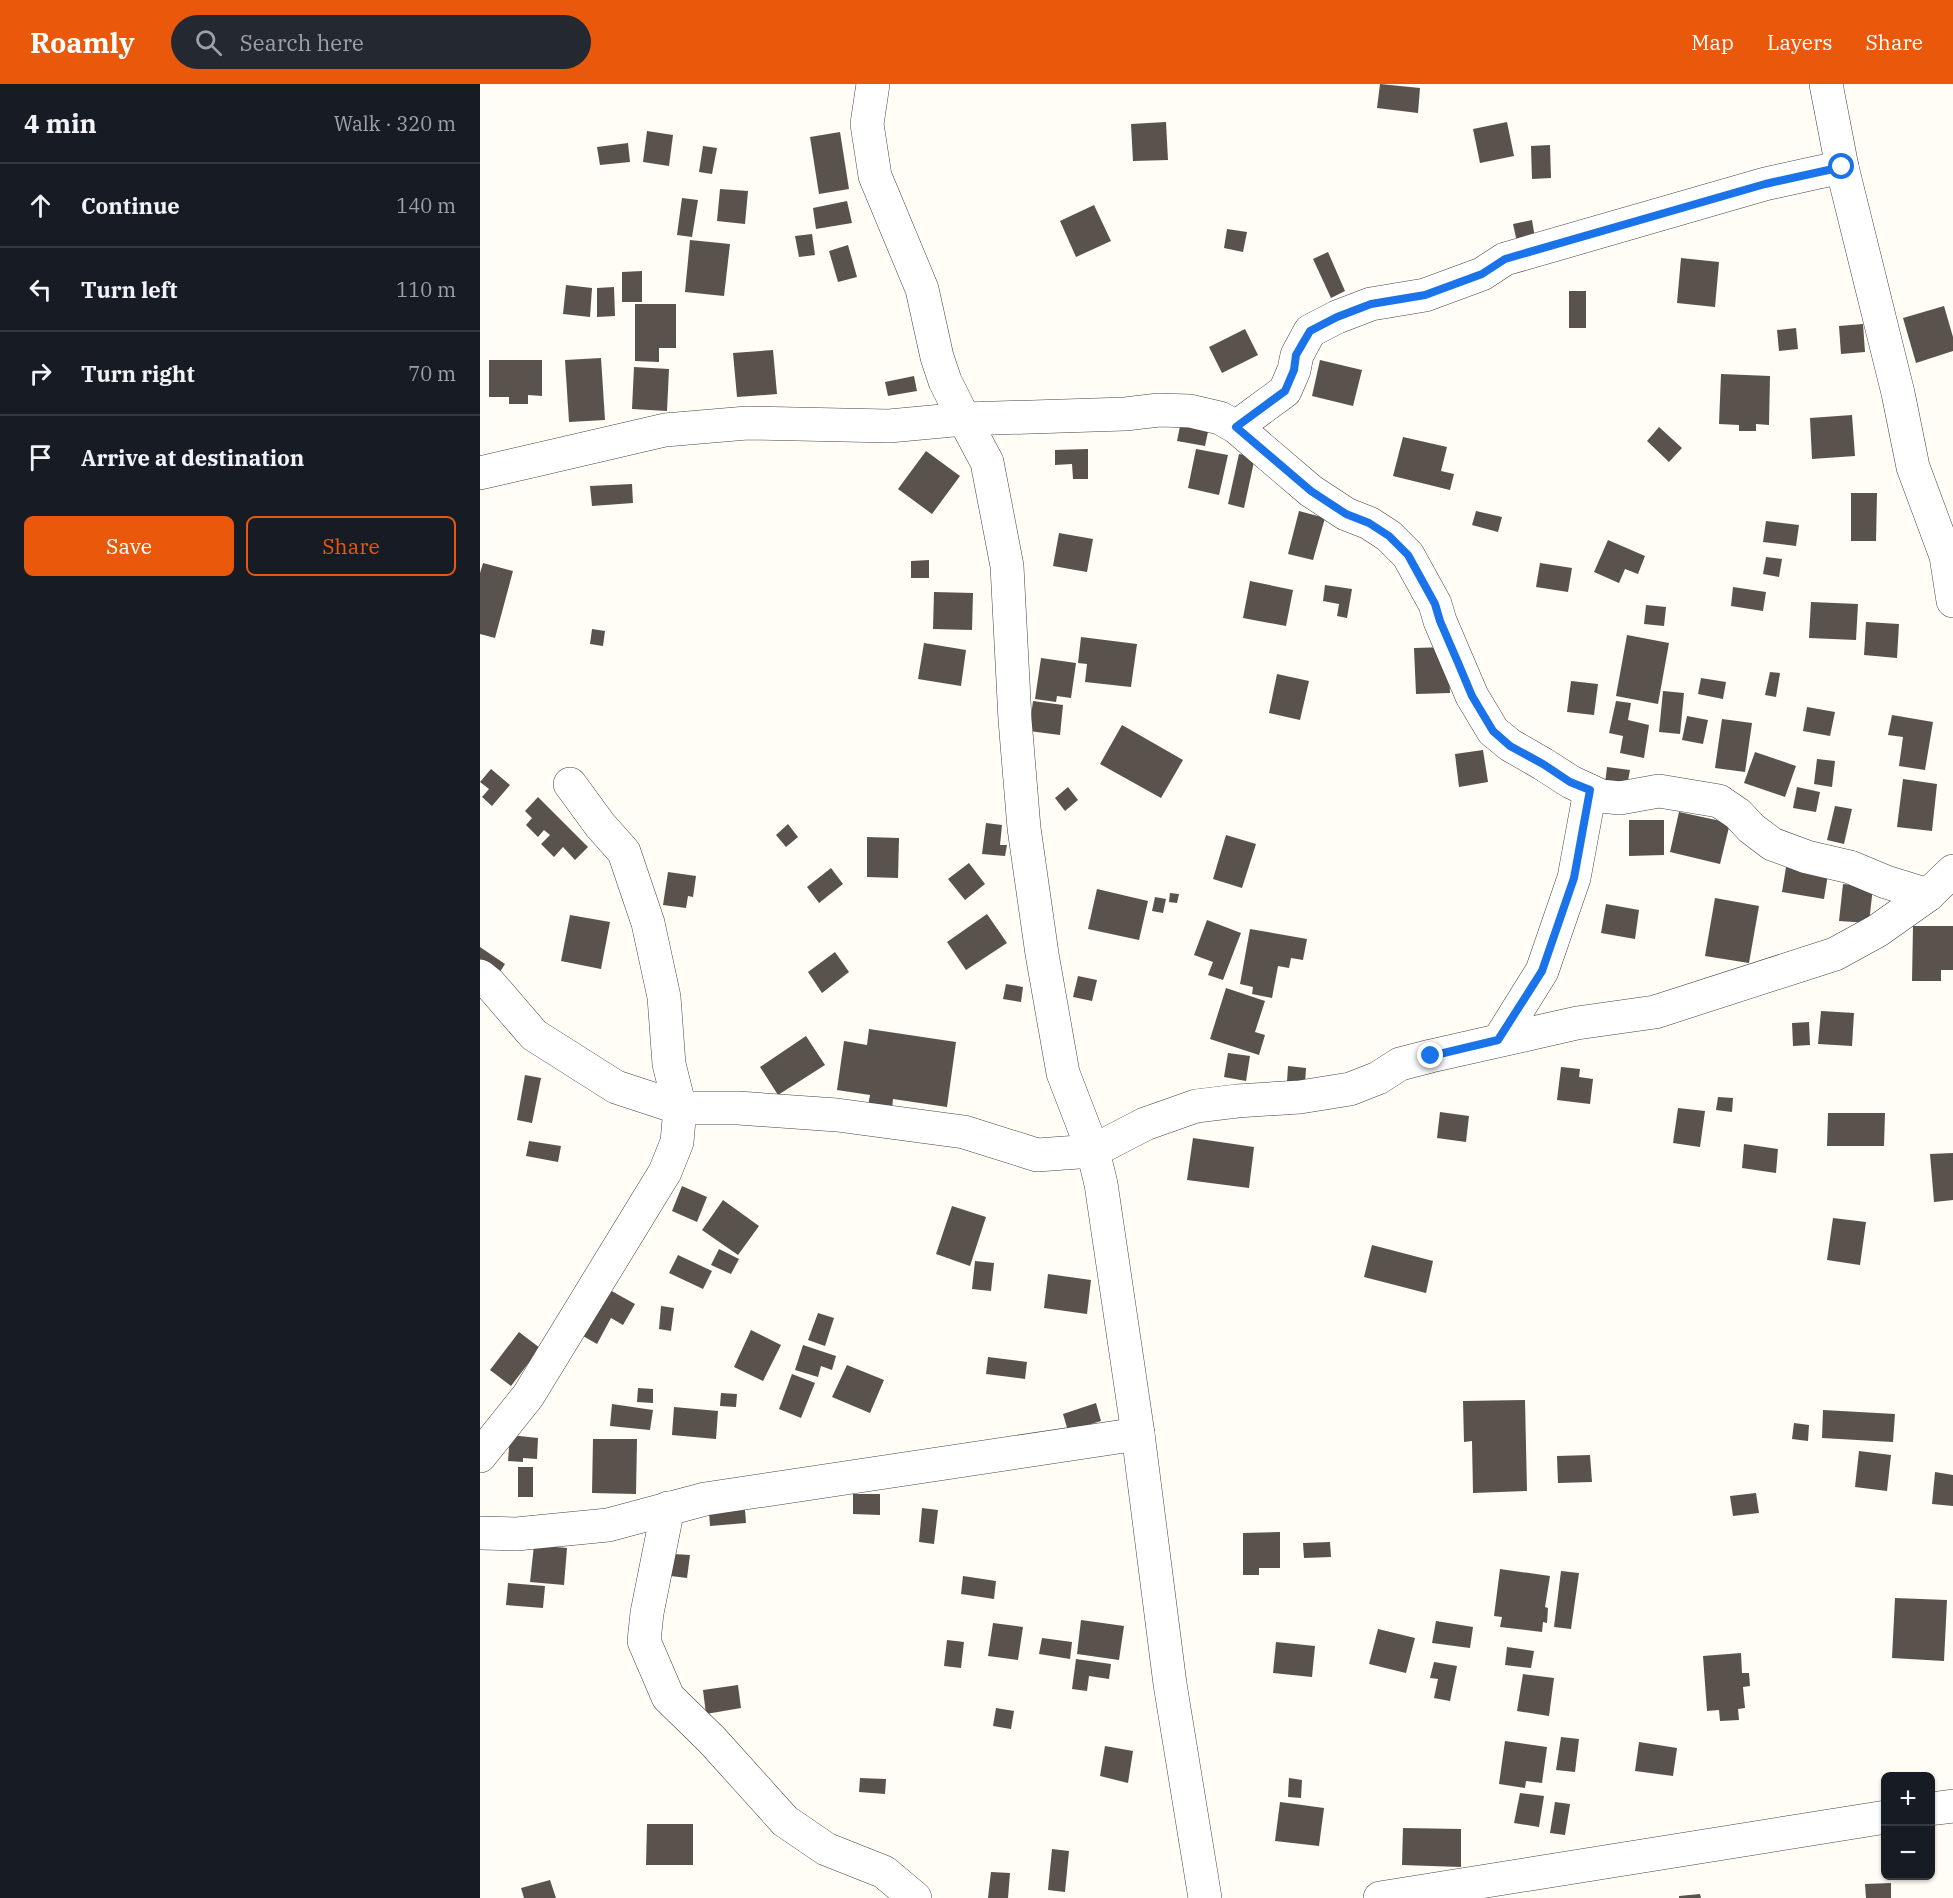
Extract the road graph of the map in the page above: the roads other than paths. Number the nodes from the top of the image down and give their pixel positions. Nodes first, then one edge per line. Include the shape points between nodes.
1 (873, 84) edge
2 (1826, 84) edge
3 (1842, 167) junction
4 (963, 419) junction
5 (1236, 427) junction
6 (480, 473) edge
7 (1953, 601) edge
8 (570, 784) dead end
9 (1590, 790) junction
10 (1953, 871) edge
11 (1928, 895) junction
12 (480, 976) edge
13 (1498, 1040) junction
14 (680, 1108) junction
15 (1093, 1151) junction
16 (1138, 1434) junction
17 (480, 1456) edge
18 (668, 1508) junction
19 (480, 1533) edge
20 (1953, 1806) edge
21 (1935, 1808) edge
22 (1881, 1818) edge
23 (915, 1898) edge
24 (1205, 1898) edge
25 (1380, 1898) edge

1 - 4 street via 867,124 875,176 922,289 937,357
2 - 3 street
3 - 5 street via 1754,187 1505,259 1482,274 1425,295 1371,304 1337,317 1310,331 1296,355 1285,391
3 - 7 street via 1913,467 1946,556
4 - 5 street via 1159,410 1190,411 1220,418
4 - 6 street via 890,426 747,423 665,430
4 - 15 street via 987,462 1007,566 1024,828 1042,954 1063,1073
5 - 9 street via 1311,491 1389,536 1408,555 1435,604 1463,675 1493,731 1510,746
8 - 14 street via 624,852 648,923 662,987 669,1064
9 - 11 street via 1620,798 1659,791 1719,801 1772,844
9 - 13 street via 1574,878 1542,971
10 - 11 street
11 - 13 street via 1877,931 1835,954 1783,972 1655,1012
12 - 14 street via 534,1035 616,1087
13 - 15 street via 1400,1064 1350,1089 1196,1106 1145,1124
14 - 15 street via 837,1114 964,1132 1037,1155
14 - 17 street via 677,1143 665,1172 528,1396
15 - 16 street
16 - 18 street via 705,1499
16 - 24 street via 1170,1684
18 - 19 street via 608,1525 516,1534
18 - 23 street via 644,1641 668,1697 785,1821 826,1849 884,1872
20 - 21 street
22 - 25 street

